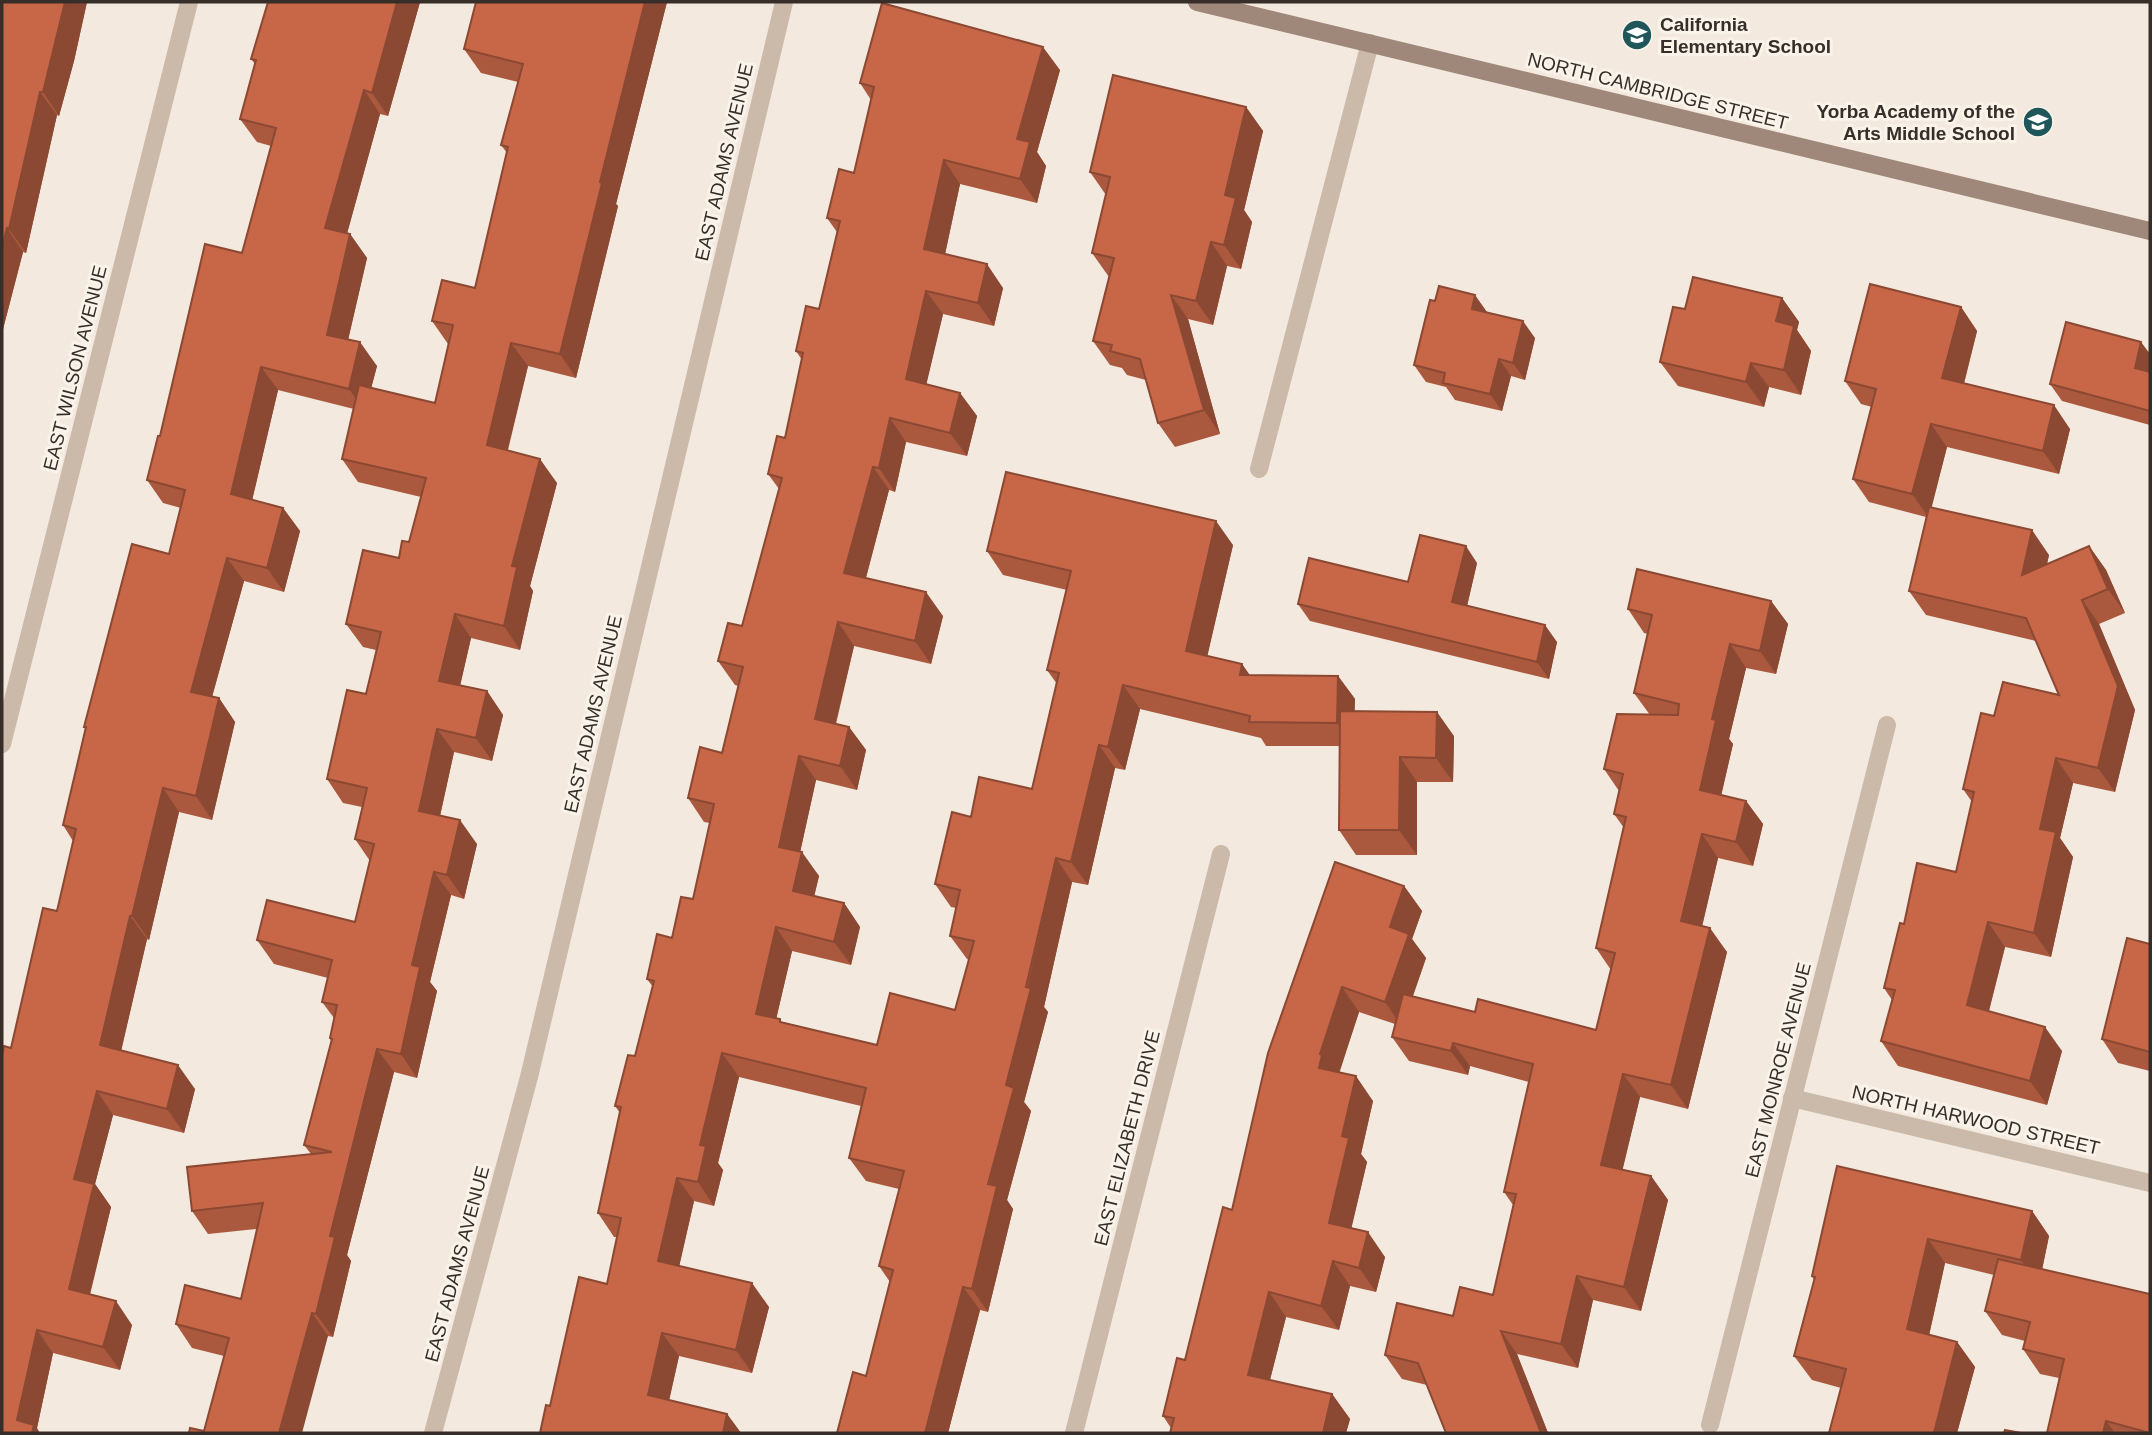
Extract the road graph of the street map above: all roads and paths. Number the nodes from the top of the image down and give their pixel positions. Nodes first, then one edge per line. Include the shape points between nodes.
1 (189, 2) edge
2 (784, 2) edge
3 (1197, 2) edge
4 (1370, 43) junction
5 (2150, 231) edge
6 (1258, 469) dead end
7 (1887, 725) dead end
8 (2, 744) edge
9 (1221, 853) dead end
10 (1792, 1098) junction
11 (2150, 1183) edge
12 (1710, 1424) dead end
13 (433, 1433) edge
14 (1074, 1433) edge

1 - 8 street, EAST WILSON AVENUE
2 - 13 street, EAST ADAMS AVENUE via 528,1077
3 - 4 street, NORTH CAMBRIDGE STREET
4 - 5 street, NORTH CAMBRIDGE STREET
4 - 6 street
7 - 10 street, EAST MONROE AVENUE
9 - 14 street, EAST ELIZABETH DRIVE
10 - 11 street, NORTH HARWOOD STREET
10 - 12 street, EAST MONROE AVENUE

